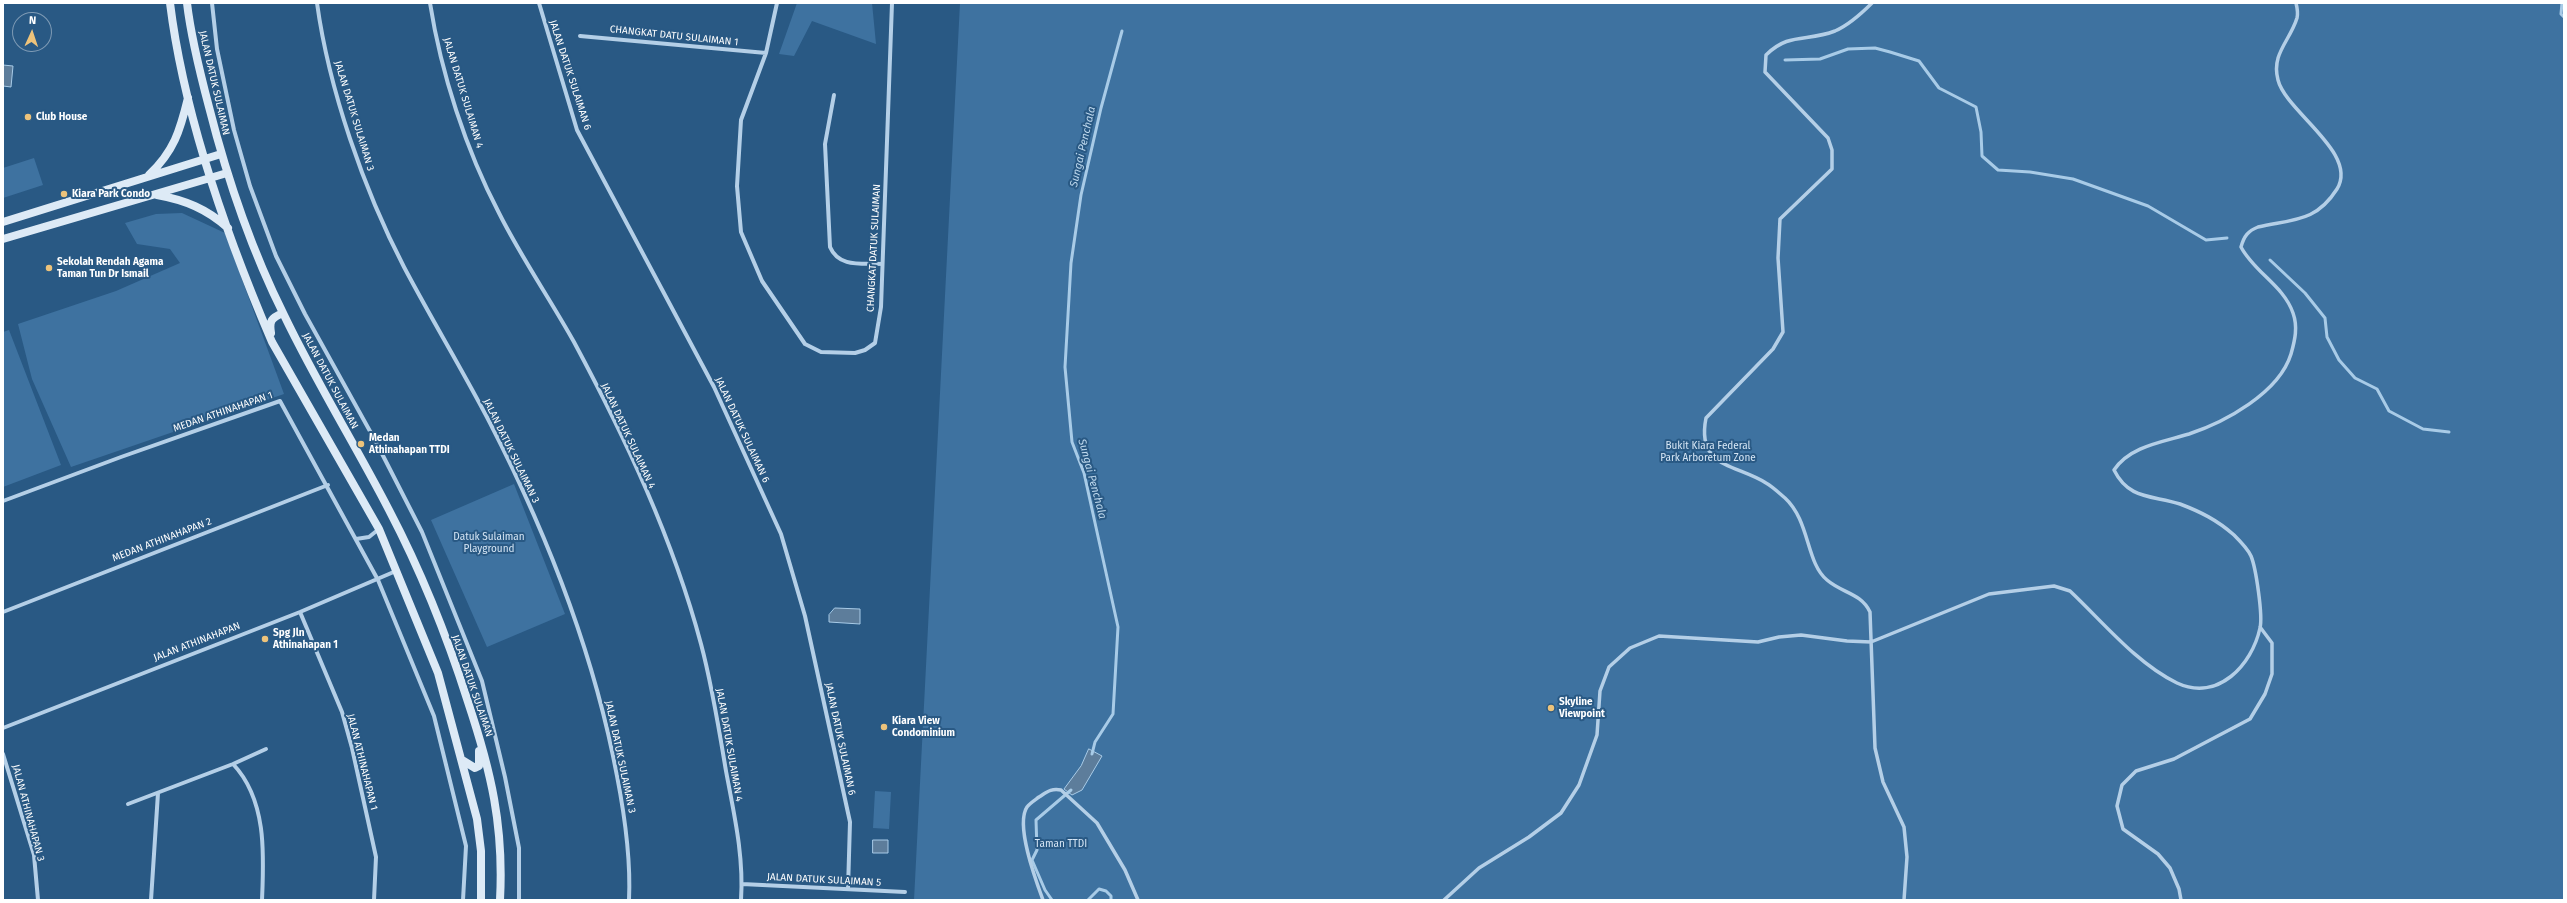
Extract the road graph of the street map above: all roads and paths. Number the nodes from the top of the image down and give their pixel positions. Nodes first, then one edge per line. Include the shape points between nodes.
1 (170, 3) edge
2 (187, 3) edge
3 (212, 3) edge
4 (317, 3) edge
5 (430, 3) edge
6 (539, 3) edge
7 (778, 3) edge
8 (892, 3) edge
9 (1872, 3) edge
10 (2296, 3) edge
11 (580, 36) dead end
12 (766, 53) junction
13 (834, 95) dead end
14 (188, 96) junction
15 (221, 154) junction
16 (205, 159) junction
17 (227, 174) junction
18 (147, 177) junction
19 (210, 178) junction
20 (154, 195) junction
21 (3, 222) edge
22 (229, 229) junction
23 (3, 239) edge
24 (882, 264) junction
25 (283, 313) junction
26 (272, 342) junction
27 (328, 485) junction
28 (3, 501) edge
29 (379, 529) junction
30 (356, 538) junction
31 (396, 571) junction
32 (378, 580) junction
33 (3, 612) edge
34 (300, 612) junction
35 (2260, 627) junction
36 (1871, 642) junction
37 (475, 723) junction
38 (3, 728) edge
39 (266, 749) dead end
40 (3, 754) edge
41 (462, 760) junction
42 (233, 764) junction
43 (158, 793) junction
44 (128, 804) dead end
45 (742, 884) junction
46 (848, 889) junction
47 (905, 892) dead end
48 (38, 900) edge
49 (151, 900) edge
50 (262, 900) edge
51 (374, 900) edge
52 (463, 900) edge
53 (481, 900) edge
54 (500, 900) edge
55 (519, 900) edge
56 (629, 900) edge
57 (741, 900) edge
58 (1043, 900) edge
59 (1138, 900) edge
60 (1444, 900) edge
61 (1904, 900) edge
62 (2181, 900) edge

1 - 14 main road
2 - 15 main road, JALAN DATUK SULAIMAN via 199,68
3 - 55 street, JALAN DATUK SULAIMAN via 217,49 234,130 250,186 276,256 422,532 482,681 519,848
4 - 56 street, JALAN DATUK SULAIMAN 3 via 330,69 353,147 372,197 403,265 490,423 547,544 591,668 608,733 627,827
5 - 45 street, JALAN DATUK SULAIMAN 4 via 462,125 480,174 500,214 574,342 612,416 678,570 701,644 715,705 738,838
6 - 46 street, JALAN DATUK SULAIMAN 6 via 577,130 714,387 781,534 805,616 850,822
7 - 12 street, CHANGKAT DATUK SULAIMAN
8 - 24 street, CHANGKAT DATUK SULAIMAN
9 - 36 street via 1856,19 1835,31 1804,39 1786,40 1766,55 1765,72 1828,138 1832,150 1832,169 1780,219 1778,258 1783,332 1773,349 1706,418 1704,430 1705,442 1710,453 1726,466 1766,482 1786,499 1801,518 1816,568 1828,581 1866,604 1870,612
10 - 35 street via 2298,17 2276,59 2278,80 2292,107 2331,148 2341,170 2341,182 2329,202 2315,214 2252,229 2244,238 2241,247 2248,259 2288,300 2293,312 2296,323 2295,342 2287,367 2268,390 2245,407 2190,433 2137,450 2120,461 2114,470 2120,482 2144,497 2179,504 2218,520 2239,540 2251,556 2259,602
11 - 12 street, CHANGKAT DATU SULAIMAN 1
12 - 24 street, CHANGKAT DATUK SULAIMAN via 741,120 737,186 741,232 762,281 805,344 821,352 854,353 865,350 875,343
13 - 24 street via 825,144 830,247 834,256 841,261
14 - 16 main road
14 - 18 main road via 176,141 165,159
15 - 16 main road
15 - 17 main road, JALAN DATUK SULAIMAN
16 - 18 main road
16 - 19 main road
17 - 19 main road
17 - 25 main road, JALAN DATUK SULAIMAN
18 - 21 main road
19 - 20 main road
19 - 22 main road
20 - 22 main road via 194,204 212,214
20 - 23 main road
22 - 26 main road
25 - 26 main road via 273,317 269,323
25 - 37 main road, JALAN DATUK SULAIMAN via 406,542 454,658
26 - 29 main road
27 - 28 street, MEDAN ATHINAHAPAN 1 via 280,401 121,456
27 - 30 street, MEDAN ATHINAHAPAN 1
27 - 33 street, MEDAN ATHINAHAPAN 2
29 - 30 street via 369,537
29 - 31 main road
30 - 32 street, MEDAN ATHINAHAPAN 1
31 - 32 street, JALAN ATHINAHAPAN
31 - 41 main road via 438,672
32 - 34 street, JALAN ATHINAHAPAN
32 - 52 street via 434,716 466,846
34 - 38 street, JALAN ATHINAHAPAN
34 - 51 street, JALAN ATHINAHAPAN 1 via 342,712 352,748 376,857
35 - 36 street via 2253,648 2238,673 2222,682 2196,688 2178,683 2151,668 2070,591 2054,586 1989,594
35 - 62 street via 2272,643 2272,674 2265,694 2250,719 2174,759 2136,771 2122,785 2118,806 2123,829 2158,854 2170,868
36 - 60 street via 1801,635 1758,642 1658,636 1630,648 1609,667 1600,691 1597,735 1579,785 1561,813 1529,837 1479,868
36 - 61 street via 1875,748 1883,782 1904,828
37 - 41 main road via 481,760 479,766 475,768
37 - 54 main road, JALAN DATUK SULAIMAN via 490,773 497,810 502,862
39 - 42 street
40 - 48 street, JALAN ATHINAHAPAN 3 via 34,855
41 - 53 main road via 478,832
42 - 43 street
42 - 50 street via 251,794 263,839
43 - 44 street
43 - 49 street
45 - 46 street, JALAN DATUK SULAIMAN 5
45 - 57 street, JALAN DATUK SULAIMAN 4
46 - 47 street, JALAN DATUK SULAIMAN 5
58 - 59 street via 1026,853 1024,813 1027,806 1050,790 1061,790 1096,823 1125,870

